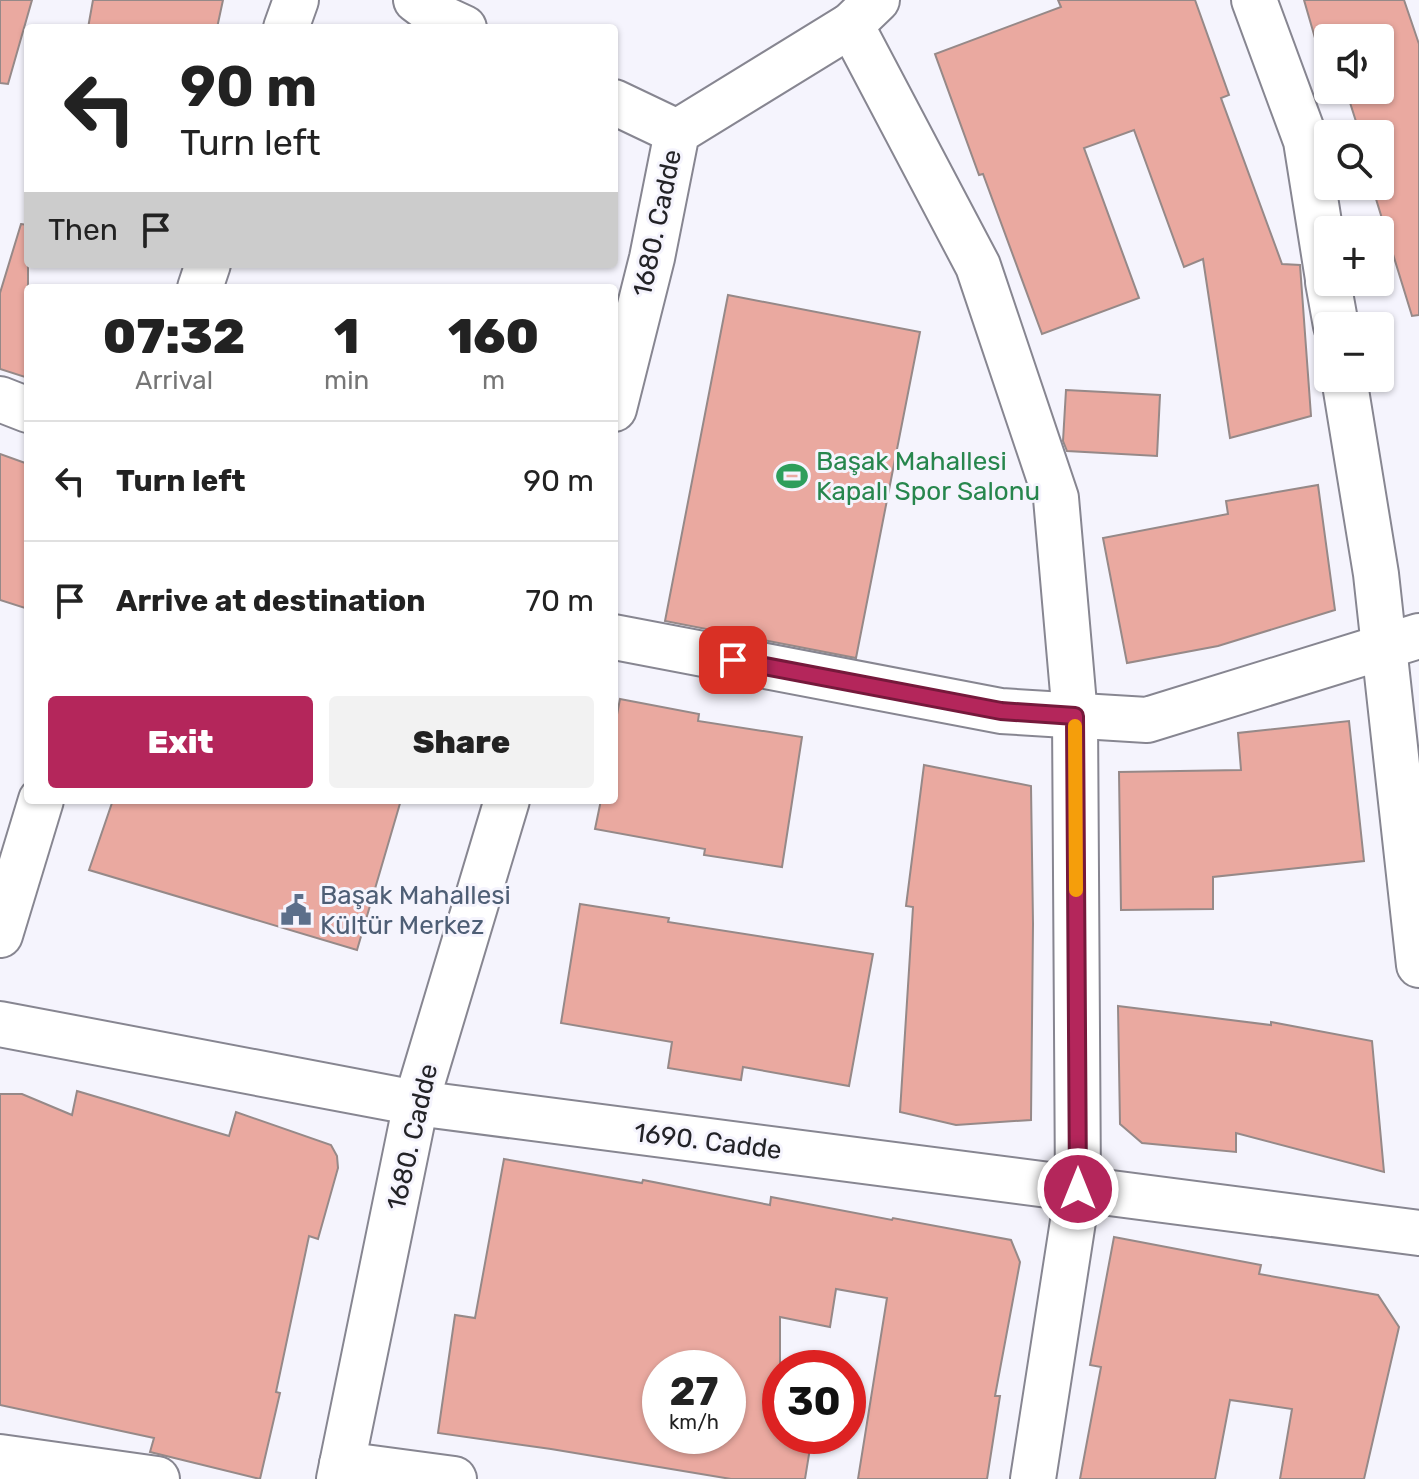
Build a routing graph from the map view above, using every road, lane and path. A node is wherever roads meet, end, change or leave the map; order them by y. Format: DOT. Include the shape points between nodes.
graph roads {
  1 [pos="296,0"];
  2 [pos="416,0"];
  3 [pos="1254,0"];
  4 [pos="864,12"];
  5 [pos="287,24"];
  6 [pos="455,24"];
  7 [pos="618,104"];
  8 [pos="677,132"];
  9 [pos="1318,216"];
  10 [pos="1346,392"];
  11 [pos="618,393"];
  12 [pos="0,399"];
  13 [pos="24,408"];
  14 [pos="618,638"];
  15 [pos="1402,642"];
  16 [pos="1075,716"];
  17 [pos="40,804"];
  18 [pos="506,804"];
  19 [pos="0,935"];
  20 [pos="1419,965"];
  21 [pos="0,1024"];
  22 [pos="416,1103"];
  23 [pos="1078,1189"];
  24 [pos="1419,1233"];
  25 [pos="0,1457"];
  26 [pos="341,1472"];
  27 [pos="157,1479"];
  28 [pos="454,1479"];
  29 [pos="1033,1479"];
  1 -- 5 [label="street"];
  2 -- 6 [label="street"];
  3 -- 9 [label="street" via="1306,141"];
  4 -- 8 [label="street, 1680. Cadde"];
  4 -- 16 [label="street" via="978,266 1056,498"];
  7 -- 8 [label="street"];
  8 -- 11 [label="street, 1680. Cadde"];
  10 -- 15 [label="street" via="1376,574"];
  12 -- 13 [label="street"];
  14 -- 16 [label="street" via="1001,711"];
  15 -- 16 [label="street" via="1147,720"];
  15 -- 20 [label="street"];
  16 -- 23 [label="street"];
  17 -- 19 [label="street"];
  18 -- 22 [label="street, 1680. Cadde"];
  21 -- 22 [label="street, 1690. Cadde"];
  22 -- 23 [label="street, 1690. Cadde"];
  22 -- 26 [label="street, 1680. Cadde"];
  23 -- 24 [label="street, 1690. Cadde"];
  23 -- 29 [label="street"];
  25 -- 27 [label="street"];
  26 -- 28 [label="street"];
}
